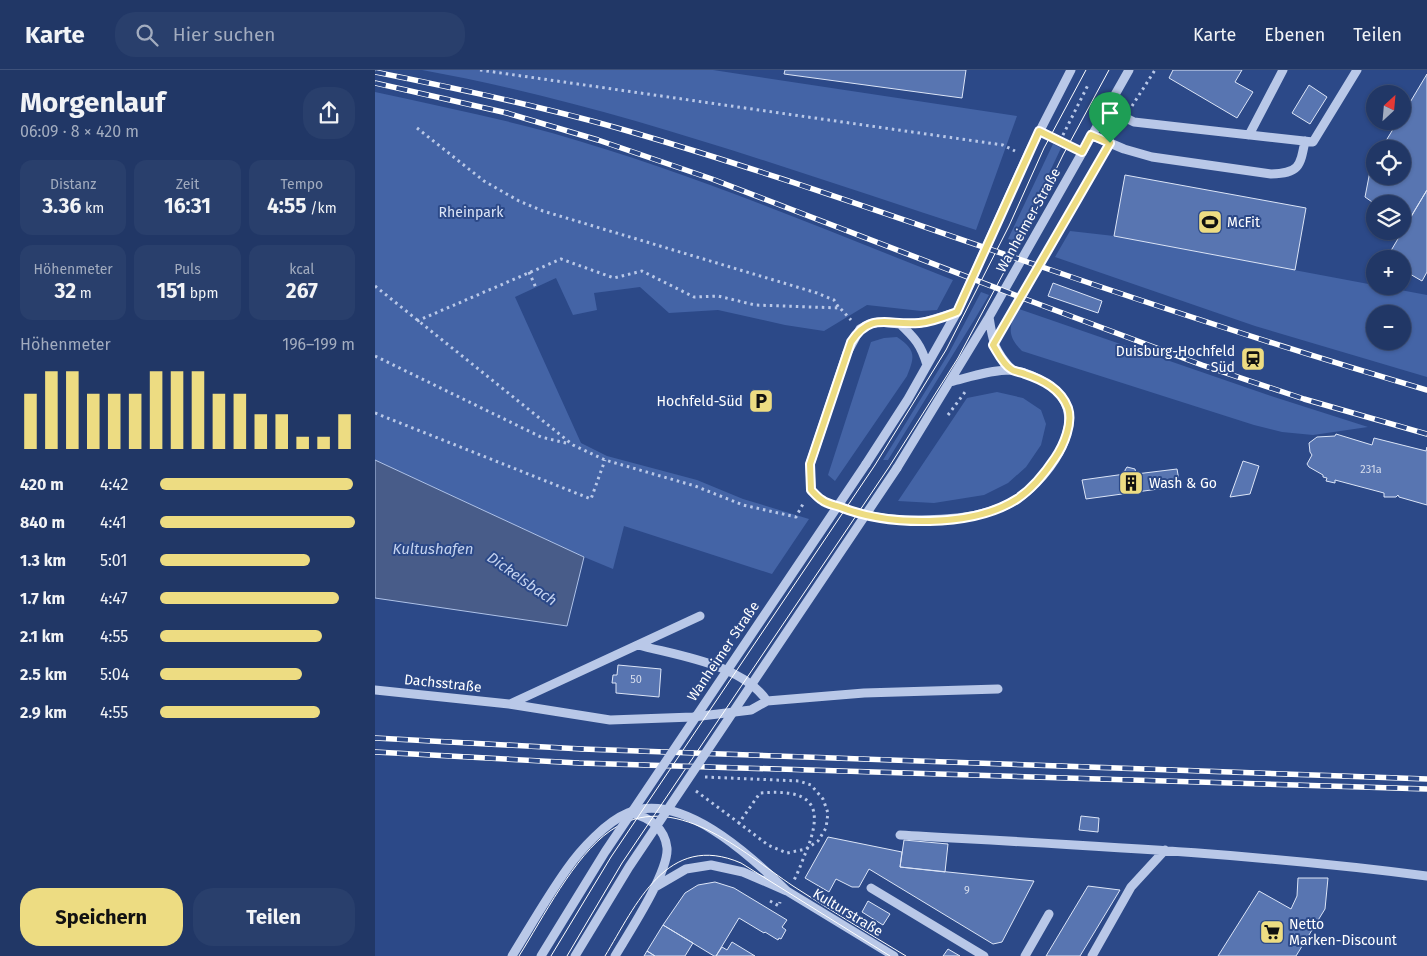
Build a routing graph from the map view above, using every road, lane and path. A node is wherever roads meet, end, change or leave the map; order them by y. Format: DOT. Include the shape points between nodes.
graph roads {
  1 [pos="480,70"];
  2 [pos="1071,70"];
  3 [pos="1129,70"];
  4 [pos="1155,70"];
  5 [pos="1283,70"];
  6 [pos="1357,70"];
  7 [pos="1089,83"];
  8 [pos="1106,108"];
  9 [pos="1125,118"];
  10 [pos="417,128"];
  11 [pos="1039,131"];
  12 [pos="1091,135"];
  13 [pos="1249,135"];
  14 [pos="1059,141"];
  15 [pos="1305,141"];
  16 [pos="1110,143"];
  17 [pos="1015,151"];
  18 [pos="1082,152"];
  19 [pos="529,272"];
  20 [pos="1029,282"];
  21 [pos="1036,284"];
  22 [pos="375,286"];
  23 [pos="535,288"];
  24 [pos="840,308"];
  25 [pos="957,312"];
  26 [pos="989,317"];
  27 [pos="417,321"];
  28 [pos="900,324"];
  29 [pos="860,330"];
  30 [pos="993,345"];
  31 [pos="375,356"];
  32 [pos="927,365"];
  33 [pos="1011,370"];
  34 [pos="976,375"];
  35 [pos="950,382"];
  36 [pos="375,414"];
  37 [pos="943,422"];
  38 [pos="573,445"];
  39 [pos="605,460"];
  40 [pos="811,490"];
  41 [pos="700,616"];
  42 [pos="638,644"];
  43 [pos="998,689"];
  44 [pos="375,690"];
  45 [pos="767,701"];
  46 [pos="509,704"];
  47 [pos="705,777"];
  48 [pos="696,791"];
  49 [pos="628,813"];
  50 [pos="739,823"];
  51 [pos="900,835"];
  52 [pos="1165,850"];
  53 [pos="1427,876"];
  54 [pos="655,887"];
  55 [pos="871,888"];
  56 [pos="787,891"];
  57 [pos="770,901"];
  58 [pos="1049,914"];
  59 [pos="513,956"];
  60 [pos="541,956"];
  61 [pos="575,956"];
  62 [pos="615,956"];
  63 [pos="894,956"];
  64 [pos="984,956"];
  65 [pos="1025,956"];
  66 [pos="1092,956"];
  1 -- 17 [label="path" via="1003,145"];
  2 -- 11 [label="street, Wanheimer Straße"];
  3 -- 8 [label="street, Wanheimer Straße"];
  4 -- 9 [label="path"];
  5 -- 13 [label="street"];
  6 -- 15 [label="street" via="1313,142"];
  7 -- 14 [label="path"];
  8 -- 9 [label="street"];
  8 -- 12 [label="street, Wanheimer Straße"];
  9 -- 13 [label="street" via="1134,122"];
  10 -- 24 [label="path" via="484,181 519,201 552,214 823,295 834,300"];
  11 -- 14 [label="path"];
  11 -- 25 [label="street, Wanheimer Straße"];
  12 -- 16 [label="street"];
  12 -- 18 [label="street, Wanheimer Straße"];
  13 -- 15 [label="street"];
  14 -- 18 [label="path"];
  15 -- 16 [label="street" via="1297,168 1288,174 1152,157"];
  16 -- 20 [label="path"];
  18 -- 26 [label="street, Wanheimer Straße"];
  19 -- 23 [label="path"];
  19 -- 24 [label="path" via="561,259 614,278 642,271 694,297 718,296 755,305"];
  19 -- 27 [label="path"];
  20 -- 21 [label="path"];
  20 -- 30 [label="path"];
  22 -- 27 [label="path"];
  24 -- 29 [label="path"];
  25 -- 28 [label="street" via="921,323"];
  25 -- 32 [label="street, Wanheimer Straße"];
  26 -- 30 [label="street"];
  26 -- 35 [label="street, Wanheimer Straße"];
  27 -- 38 [label="path"];
  28 -- 29 [label="street" via="879,322"];
  28 -- 32 [label="street" via="917,340"];
  29 -- 40 [label="street" via="847,353 810,464"];
  30 -- 33 [label="street"];
  31 -- 38 [label="path" via="541,437"];
  32 -- 60 [label="street, Wanheimer Straße, bridge" via="866,464 605,852"];
  33 -- 34 [label="street"];
  33 -- 40 [label="street" via="1056,389 1068,408 1070,418 1061,450 1047,471 1017,499 996,509 945,520 889,520 853,513 823,501"];
  34 -- 35 [label="street"];
  34 -- 37 [label="path"];
  35 -- 61 [label="street, Wanheimer Straße, bridge" via="897,468 629,867"];
  36 -- 39 [label="path" via="591,499"];
  38 -- 39 [label="path"];
  39 -- 40 [label="path" via="695,486 743,505 796,518"];
  41 -- 42 [label="street"];
  42 -- 45 [label="street" via="715,665 748,682"];
  42 -- 46 [label="street"];
  43 -- 45 [label="street, Dachsstraße" via="864,693"];
  44 -- 46 [label="street, Dachsstraße"];
  45 -- 46 [label="street, Dachsstraße" via="751,710 693,717 610,720"];
  47 -- 50 [label="path, bridge" via="799,780 811,785 823,799 828,813 818,841 806,849 787,853 768,845"];
  48 -- 50 [label="path"];
  49 -- 54 [label="street" via="653,822 665,838 667,855"];
  49 -- 56 [label="street" via="658,808 693,818 749,855"];
  49 -- 59 [label="street" via="591,840 567,868"];
  50 -- 56 [label="path" via="761,792 799,794 812,804 816,817 813,835"];
  51 -- 52 [label="street"];
  52 -- 53 [label="street"];
  52 -- 66 [label="street" via="1131,887"];
  54 -- 56 [label="street" via="686,869 711,865 743,872"];
  54 -- 62 [label="street"];
  55 -- 64 [label="street"];
  56 -- 57 [label="path" via="779,906"];
  56 -- 63 [label="street, Kulturstraße"];
  58 -- 65 [label="street"];
}
